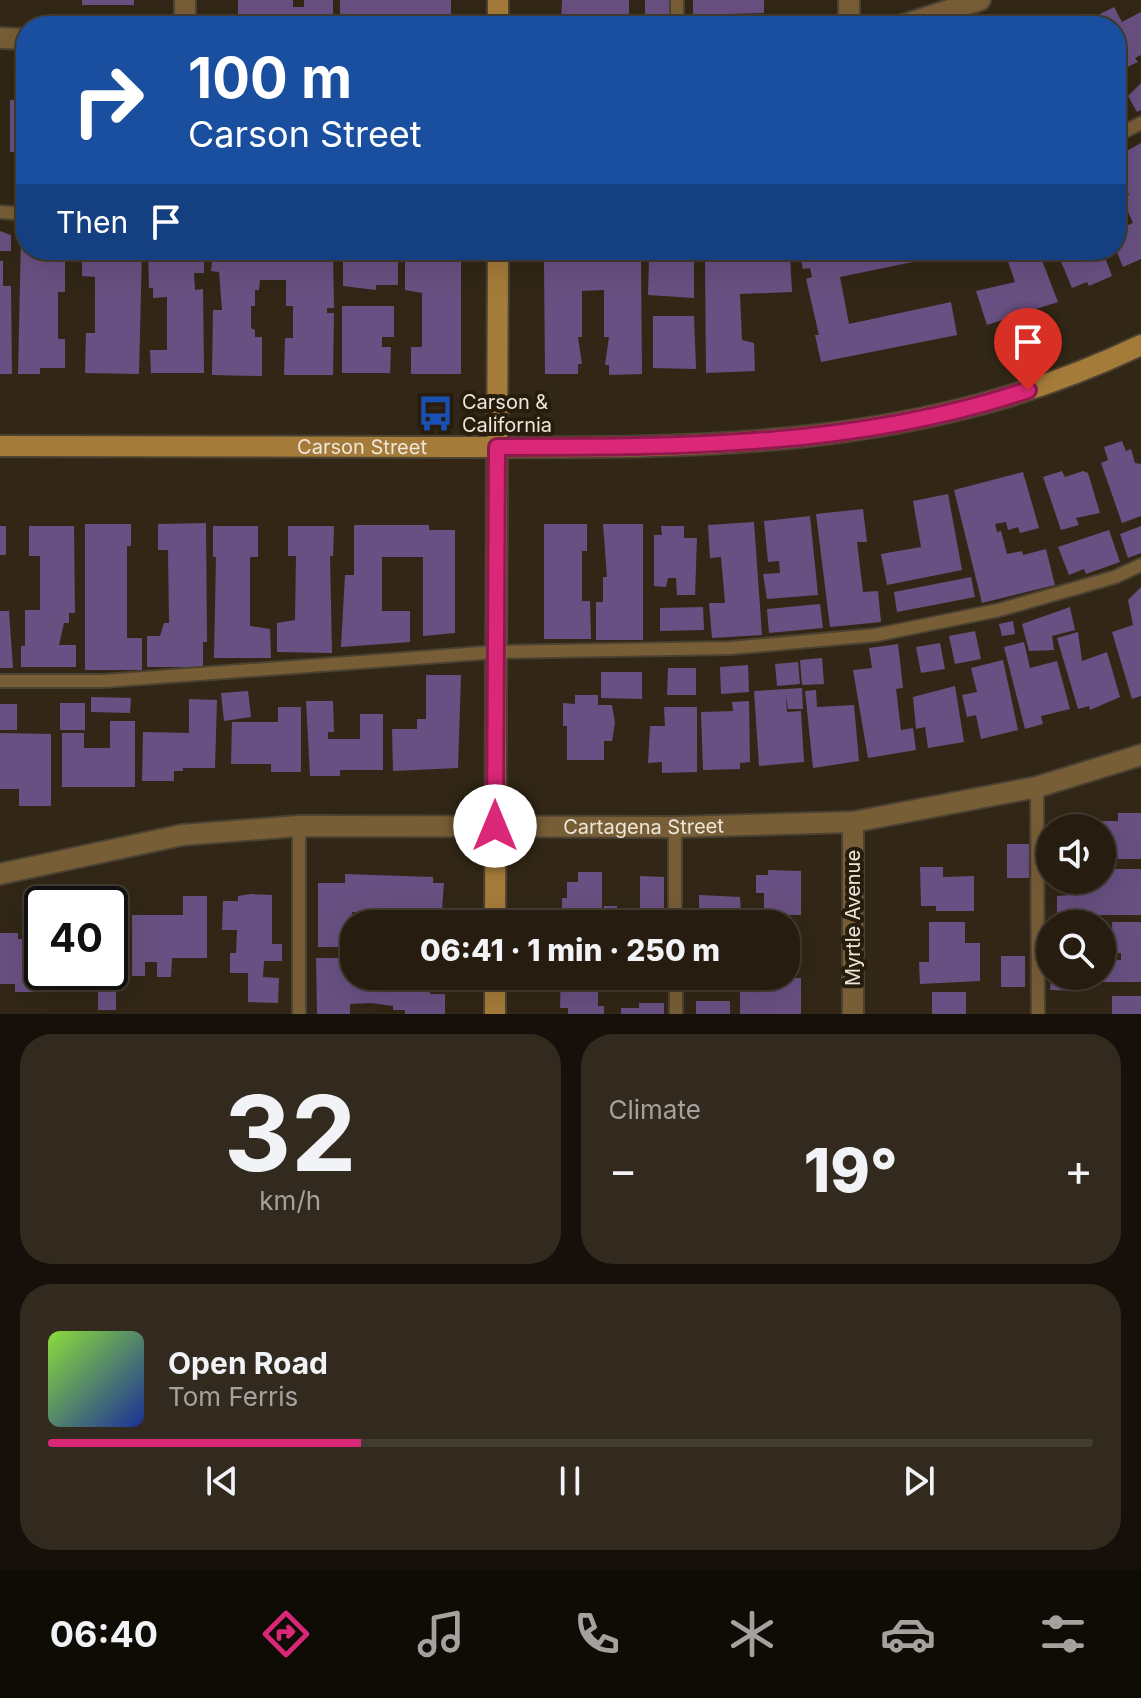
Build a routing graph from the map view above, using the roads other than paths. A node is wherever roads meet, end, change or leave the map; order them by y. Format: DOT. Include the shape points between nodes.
graph roads {
  1 [pos="980,0"];
  2 [pos="931,16"];
  3 [pos="498,260"];
  4 [pos="1141,345"];
  5 [pos="0,446"];
  6 [pos="497,447"];
  7 [pos="1141,565"];
  8 [pos="496,652"];
  9 [pos="0,681"];
  10 [pos="1141,755"];
  11 [pos="1037,787"];
  12 [pos="853,822"];
  13 [pos="299,826"];
  14 [pos="495,826"];
  15 [pos="675,827"];
  16 [pos="0,874"];
  17 [pos="495,910"];
  18 [pos="675,910"];
  19 [pos="495,990"];
  20 [pos="676,990"];
  21 [pos="299,1014"];
  22 [pos="495,1014"];
  23 [pos="676,1014"];
  24 [pos="853,1014"];
  25 [pos="1038,1014"];
  1 -- 2 [label="street"];
  3 -- 6 [label="main road"];
  4 -- 6 [label="main road, Carson Street" via="1006,397 864,430 701,447"];
  5 -- 6 [label="main road, Carson Street"];
  6 -- 8 [label="main road"];
  7 -- 8 [label="lane" via="999,610 876,635 730,648"];
  8 -- 9 [label="lane" via="104,681"];
  8 -- 14 [label="main road"];
  10 -- 11 [label="street, Cartagena Street"];
  11 -- 12 [label="street, Cartagena Street"];
  11 -- 25 [label="lane"];
  12 -- 15 [label="street, Cartagena Street"];
  12 -- 24 [label="street, Myrtle Avenue"];
  13 -- 14 [label="street, Cartagena Street"];
  13 -- 16 [label="street, Cartagena Street" via="182,835"];
  13 -- 21 [label="lane"];
  14 -- 15 [label="street, Cartagena Street"];
  14 -- 17 [label="main road"];
  15 -- 18 [label="lane"];
  19 -- 22 [label="main road"];
  20 -- 23 [label="lane"];
}
